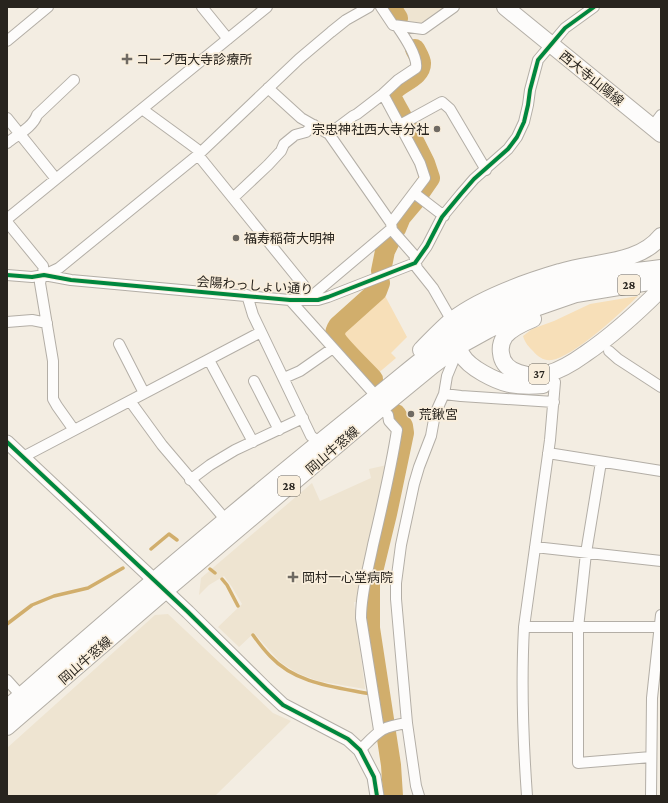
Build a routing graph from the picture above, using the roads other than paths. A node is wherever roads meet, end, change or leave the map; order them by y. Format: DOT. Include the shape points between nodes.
graph roads {
  1 [pos="48,7"];
  2 [pos="202,7"];
  3 [pos="267,7"];
  4 [pos="369,7"];
  5 [pos="381,7"];
  6 [pos="454,7"];
  7 [pos="505,7"];
  8 [pos="594,7"];
  9 [pos="397,26"];
  10 [pos="228,39"];
  11 [pos="7,41"];
  12 [pos="551,44"];
  13 [pos="74,80"];
  14 [pos="268,88"];
  15 [pos="384,94"];
  16 [pos="142,109"];
  17 [pos="7,118"];
  18 [pos="314,125"];
  19 [pos="400,125"];
  20 [pos="658,125"];
  21 [pos="19,133"];
  22 [pos="329,134"];
  23 [pos="7,143"];
  24 [pos="198,155"];
  25 [pos="486,170"];
  26 [pos="56,179"];
  27 [pos="414,193"];
  28 [pos="233,198"];
  29 [pos="444,216"];
  30 [pos="7,220"];
  31 [pos="391,226"];
  32 [pos="661,236"];
  33 [pos="415,263"];
  34 [pos="661,268"];
  35 [pos="7,275"];
  36 [pos="44,276"];
  37 [pos="661,280"];
  38 [pos="598,284"];
  39 [pos="661,289"];
  40 [pos="576,294"];
  41 [pos="247,295"];
  42 [pos="290,300"];
  43 [pos="308,300"];
  44 [pos="661,302"];
  45 [pos="7,322"];
  46 [pos="47,323"];
  47 [pos="261,332"];
  48 [pos="456,334"];
  49 [pos="119,344"];
  50 [pos="333,348"];
  51 [pos="609,351"];
  52 [pos="209,360"];
  53 [pos="284,378"];
  54 [pos="254,381"];
  55 [pos="555,382"];
  56 [pos="661,387"];
  57 [pos="144,393"];
  58 [pos="444,394"];
  59 [pos="377,399"];
  60 [pos="130,401"];
  61 [pos="554,402"];
  62 [pos="303,418"];
  63 [pos="74,430"];
  64 [pos="279,430"];
  65 [pos="7,442"];
  66 [pos="253,442"];
  67 [pos="319,442"];
  68 [pos="548,453"];
  69 [pos="24,457"];
  70 [pos="601,462"];
  71 [pos="296,471"];
  72 [pos="661,471"];
  73 [pos="190,480"];
  74 [pos="225,519"];
  75 [pos="535,547"];
  76 [pos="586,553"];
  77 [pos="661,561"];
  78 [pos="154,579"];
  79 [pos="166,590"];
  80 [pos="661,615"];
  81 [pos="524,627"];
  82 [pos="659,627"];
  83 [pos="578,628"];
  84 [pos="7,680"];
  85 [pos="26,701"];
  86 [pos="7,708"];
  87 [pos="407,723"];
  88 [pos="7,727"];
  89 [pos="383,728"];
  90 [pos="360,750"];
  91 [pos="651,757"];
  92 [pos="377,796"];
  93 [pos="419,796"];
  94 [pos="527,796"];
  95 [pos="651,796"];
  1 -- 11 [label="street"];
  2 -- 10 [label="street"];
  3 -- 10 [label="street"];
  4 -- 14 [label="street" via="331,32"];
  5 -- 9 [label="street" via="392,25"];
  6 -- 9 [label="street" via="423,29"];
  7 -- 12 [label="main road, 西大寺山陽線"];
  8 -- 12 [label="street" via="566,28"];
  9 -- 15 [label="street" via="410,47 416,68 398,80"];
  10 -- 16 [label="street"];
  12 -- 20 [label="main road, 西大寺山陽線"];
  12 -- 25 [label="street" via="538,60 524,122 517,137"];
  13 -- 21 [label="street"];
  14 -- 18 [label="street" via="302,118"];
  14 -- 24 [label="street"];
  15 -- 19 [label="street"];
  15 -- 22 [label="street"];
  16 -- 24 [label="street" via="198,150"];
  16 -- 26 [label="street"];
  17 -- 21 [label="street"];
  18 -- 22 [label="street"];
  18 -- 28 [label="street" via="284,144 268,165"];
  19 -- 25 [label="street" via="442,102 450,109"];
  19 -- 27 [label="street" via="425,178"];
  21 -- 23 [label="street"];
  21 -- 26 [label="street"];
  22 -- 31 [label="street"];
  24 -- 28 [label="street"];
  24 -- 36 [label="street" via="59,268"];
  25 -- 29 [label="street" via="474,179"];
  26 -- 30 [label="street"];
  27 -- 29 [label="street"];
  27 -- 31 [label="street" via="400,209"];
  28 -- 43 [label="street" via="305,288"];
  29 -- 33 [label="street"];
  30 -- 36 [label="street" via="43,266"];
  31 -- 33 [label="street" via="414,255"];
  31 -- 43 [label="street"];
  32 -- 48 [label="main road" via="644,252 630,257 561,271 498,294 468,310"];
  33 -- 43 [label="street, 会陽わっしょい通り" via="328,297"];
  33 -- 48 [label="street" via="433,288"];
  34 -- 38 [label="main road, 岡山牛窓線 / 28"];
  35 -- 36 [label="street, 会陽わっしょい通り"];
  36 -- 41 [label="street, 会陽わっしょい通り"];
  36 -- 46 [label="street" via="40,283"];
  37 -- 38 [label="main road, 岡山牛窓線 / 28"];
  38 -- 40 [label="main road, 岡山牛窓線 / 28"];
  38 -- 48 [label="main road, 岡山牛窓線 / 28" via="572,282 537,293"];
  39 -- 40 [label="main road, 37" via="630,320 571,364 547,374 527,375 511,370 502,360 500,346 505,336 519,325 553,311"];
  40 -- 48 [label="main road, 岡山牛窓線 / 28" via="524,312 488,330"];
  41 -- 42 [label="street, 会陽わっしょい通り"];
  41 -- 47 [label="street"];
  42 -- 43 [label="street, 会陽わっしょい通り"];
  42 -- 50 [label="street"];
  44 -- 51 [label="main road, 37"];
  45 -- 46 [label="street" via="32,320"];
  46 -- 63 [label="street" via="53,361 53,399"];
  47 -- 52 [label="street"];
  47 -- 53 [label="street"];
  48 -- 55 [label="main road, 37" via="462,356 471,365 499,380 526,386"];
  48 -- 58 [label="street"];
  48 -- 59 [label="main road, 岡山牛窓線 / 28" via="432,366"];
  48 -- 59 [label="main road" via="420,351"];
  49 -- 57 [label="street"];
  50 -- 53 [label="street" via="300,371"];
  50 -- 59 [label="street"];
  51 -- 55 [label="main road, 37" via="575,373"];
  51 -- 56 [label="street" via="618,360"];
  52 -- 57 [label="street"];
  52 -- 66 [label="street"];
  53 -- 62 [label="street"];
  54 -- 64 [label="street"];
  55 -- 61 [label="street"];
  57 -- 60 [label="street"];
  58 -- 61 [label="street"];
  58 -- 87 [label="street" via="435,414 431,436 416,478 398,569 396,599"];
  59 -- 67 [label="main road, 岡山牛窓線 / 28"];
  59 -- 71 [label="main road, 岡山牛窓線 / 28"];
  59 -- 89 [label="street" via="389,421 398,430 364,583 361,610 371,675"];
  60 -- 63 [label="street"];
  60 -- 73 [label="street"];
  61 -- 68 [label="street"];
  62 -- 64 [label="street"];
  62 -- 67 [label="street" via="311,436"];
  63 -- 69 [label="street"];
  64 -- 66 [label="street"];
  65 -- 69 [label="street"];
  66 -- 73 [label="street" via="210,465"];
  67 -- 71 [label="main road, 岡山牛窓線 / 28"];
  68 -- 70 [label="street"];
  68 -- 75 [label="street"];
  69 -- 78 [label="street"];
  70 -- 72 [label="street"];
  70 -- 76 [label="street"];
  71 -- 74 [label="main road, 岡山牛窓線 / 28"];
  71 -- 79 [label="main road, 岡山牛窓線 / 28"];
  73 -- 74 [label="street"];
  74 -- 78 [label="main road, 岡山牛窓線 / 28"];
  75 -- 76 [label="street"];
  75 -- 81 [label="street"];
  76 -- 77 [label="street"];
  76 -- 83 [label="street"];
  78 -- 79 [label="street"];
  78 -- 85 [label="main road, 岡山牛窓線 / 28"];
  79 -- 85 [label="main road, 岡山牛窓線 / 28"];
  79 -- 90 [label="street" via="283,705 348,739"];
  80 -- 82 [label="street"];
  81 -- 83 [label="street"];
  81 -- 94 [label="street" via="523,716"];
  82 -- 83 [label="street"];
  82 -- 91 [label="street" via="652,698"];
  83 -- 91 [label="street" via="578,763"];
  84 -- 85 [label="street"];
  85 -- 86 [label="main road, 岡山牛窓線 / 28"];
  85 -- 88 [label="main road, 岡山牛窓線 / 28"];
  87 -- 89 [label="street"];
  87 -- 93 [label="street"];
  89 -- 90 [label="street"];
  90 -- 92 [label="street" via="374,777"];
  91 -- 95 [label="street"];
}
